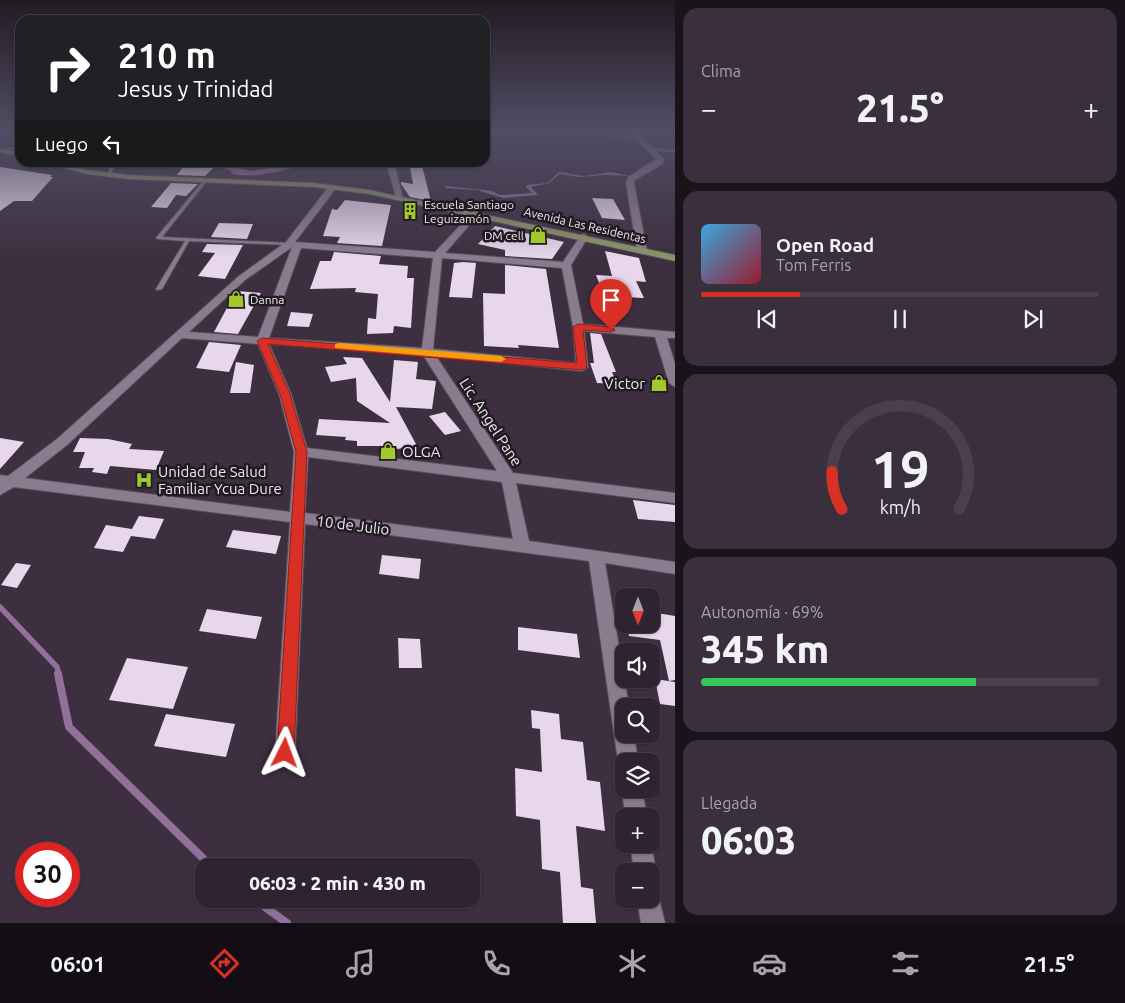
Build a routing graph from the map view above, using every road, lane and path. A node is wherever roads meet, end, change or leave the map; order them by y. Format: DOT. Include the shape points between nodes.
graph roads {
  1 [pos="103,171"];
  2 [pos="393,171"];
  3 [pos="645,171"];
  4 [pos="109,172"];
  5 [pos="206,181"];
  6 [pos="333,187"];
  7 [pos="400,197"];
  8 [pos="475,213"];
  9 [pos="584,237"];
  10 [pos="188,239"];
  11 [pos="293,245"];
  12 [pos="642,251"];
  13 [pos="438,255"];
  14 [pos="675,258"];
  15 [pos="566,265"];
  16 [pos="158,289"];
  17 [pos="578,327"];
  18 [pos="660,334"];
  19 [pos="180,335"];
  20 [pos="675,335"];
  21 [pos="262,341"];
  22 [pos="427,352"];
  23 [pos="675,383"];
  24 [pos="302,452"];
  25 [pos="508,477"];
  26 [pos="4,484"];
  27 [pos="675,498"];
  28 [pos="298,518"];
  29 [pos="522,547"];
  30 [pos="596,556"];
  31 [pos="675,568"];
  32 [pos="285,753"];
  33 [pos="627,753"];
  34 [pos="650,908"];
  35 [pos="653,923"];
  1 -- 4 [label="main road, Avenida Las Residentas"];
  2 -- 7 [label="street"];
  3 -- 12 [label="street" via="630,183"];
  4 -- 5 [label="main road, Avenida Las Residentas"];
  5 -- 6 [label="main road, Avenida Las Residentas"];
  5 -- 10 [label="lane" via="158,238"];
  6 -- 7 [label="main road, Avenida Las Residentas"];
  6 -- 11 [label="street"];
  7 -- 8 [label="main road, Avenida Las Residentas"];
  8 -- 9 [label="main road, Avenida Las Residentas"];
  8 -- 13 [label="street"];
  9 -- 12 [label="main road, Avenida Las Residentas"];
  9 -- 15 [label="street"];
  10 -- 11 [label="lane"];
  10 -- 16 [label="lane"];
  11 -- 13 [label="street"];
  11 -- 19 [label="street" via="242,278"];
  11 -- 21 [label="street"];
  12 -- 14 [label="main road, Avenida Las Residentas"];
  13 -- 15 [label="street"];
  13 -- 22 [label="street"];
  15 -- 17 [label="street"];
  17 -- 18 [label="street"];
  17 -- 22 [label="street" via="582,367"];
  18 -- 20 [label="street"];
  18 -- 23 [label="street"];
  19 -- 21 [label="street"];
  19 -- 26 [label="street" via="62,442"];
  21 -- 22 [label="street"];
  21 -- 24 [label="street" via="285,394"];
  22 -- 25 [label="street, Lic. Angel Pane"];
  24 -- 25 [label="street"];
  24 -- 28 [label="street"];
  25 -- 27 [label="street"];
  25 -- 29 [label="street, Lic. Angel Pane"];
  26 -- 28 [label="street, 10 de Julio"];
  28 -- 29 [label="street, 10 de Julio"];
  28 -- 32 [label="street"];
  29 -- 30 [label="street, 10 de Julio"];
  30 -- 31 [label="street, 10 de Julio"];
  30 -- 33 [label="street"];
  34 -- 35 [label="street"];
}
